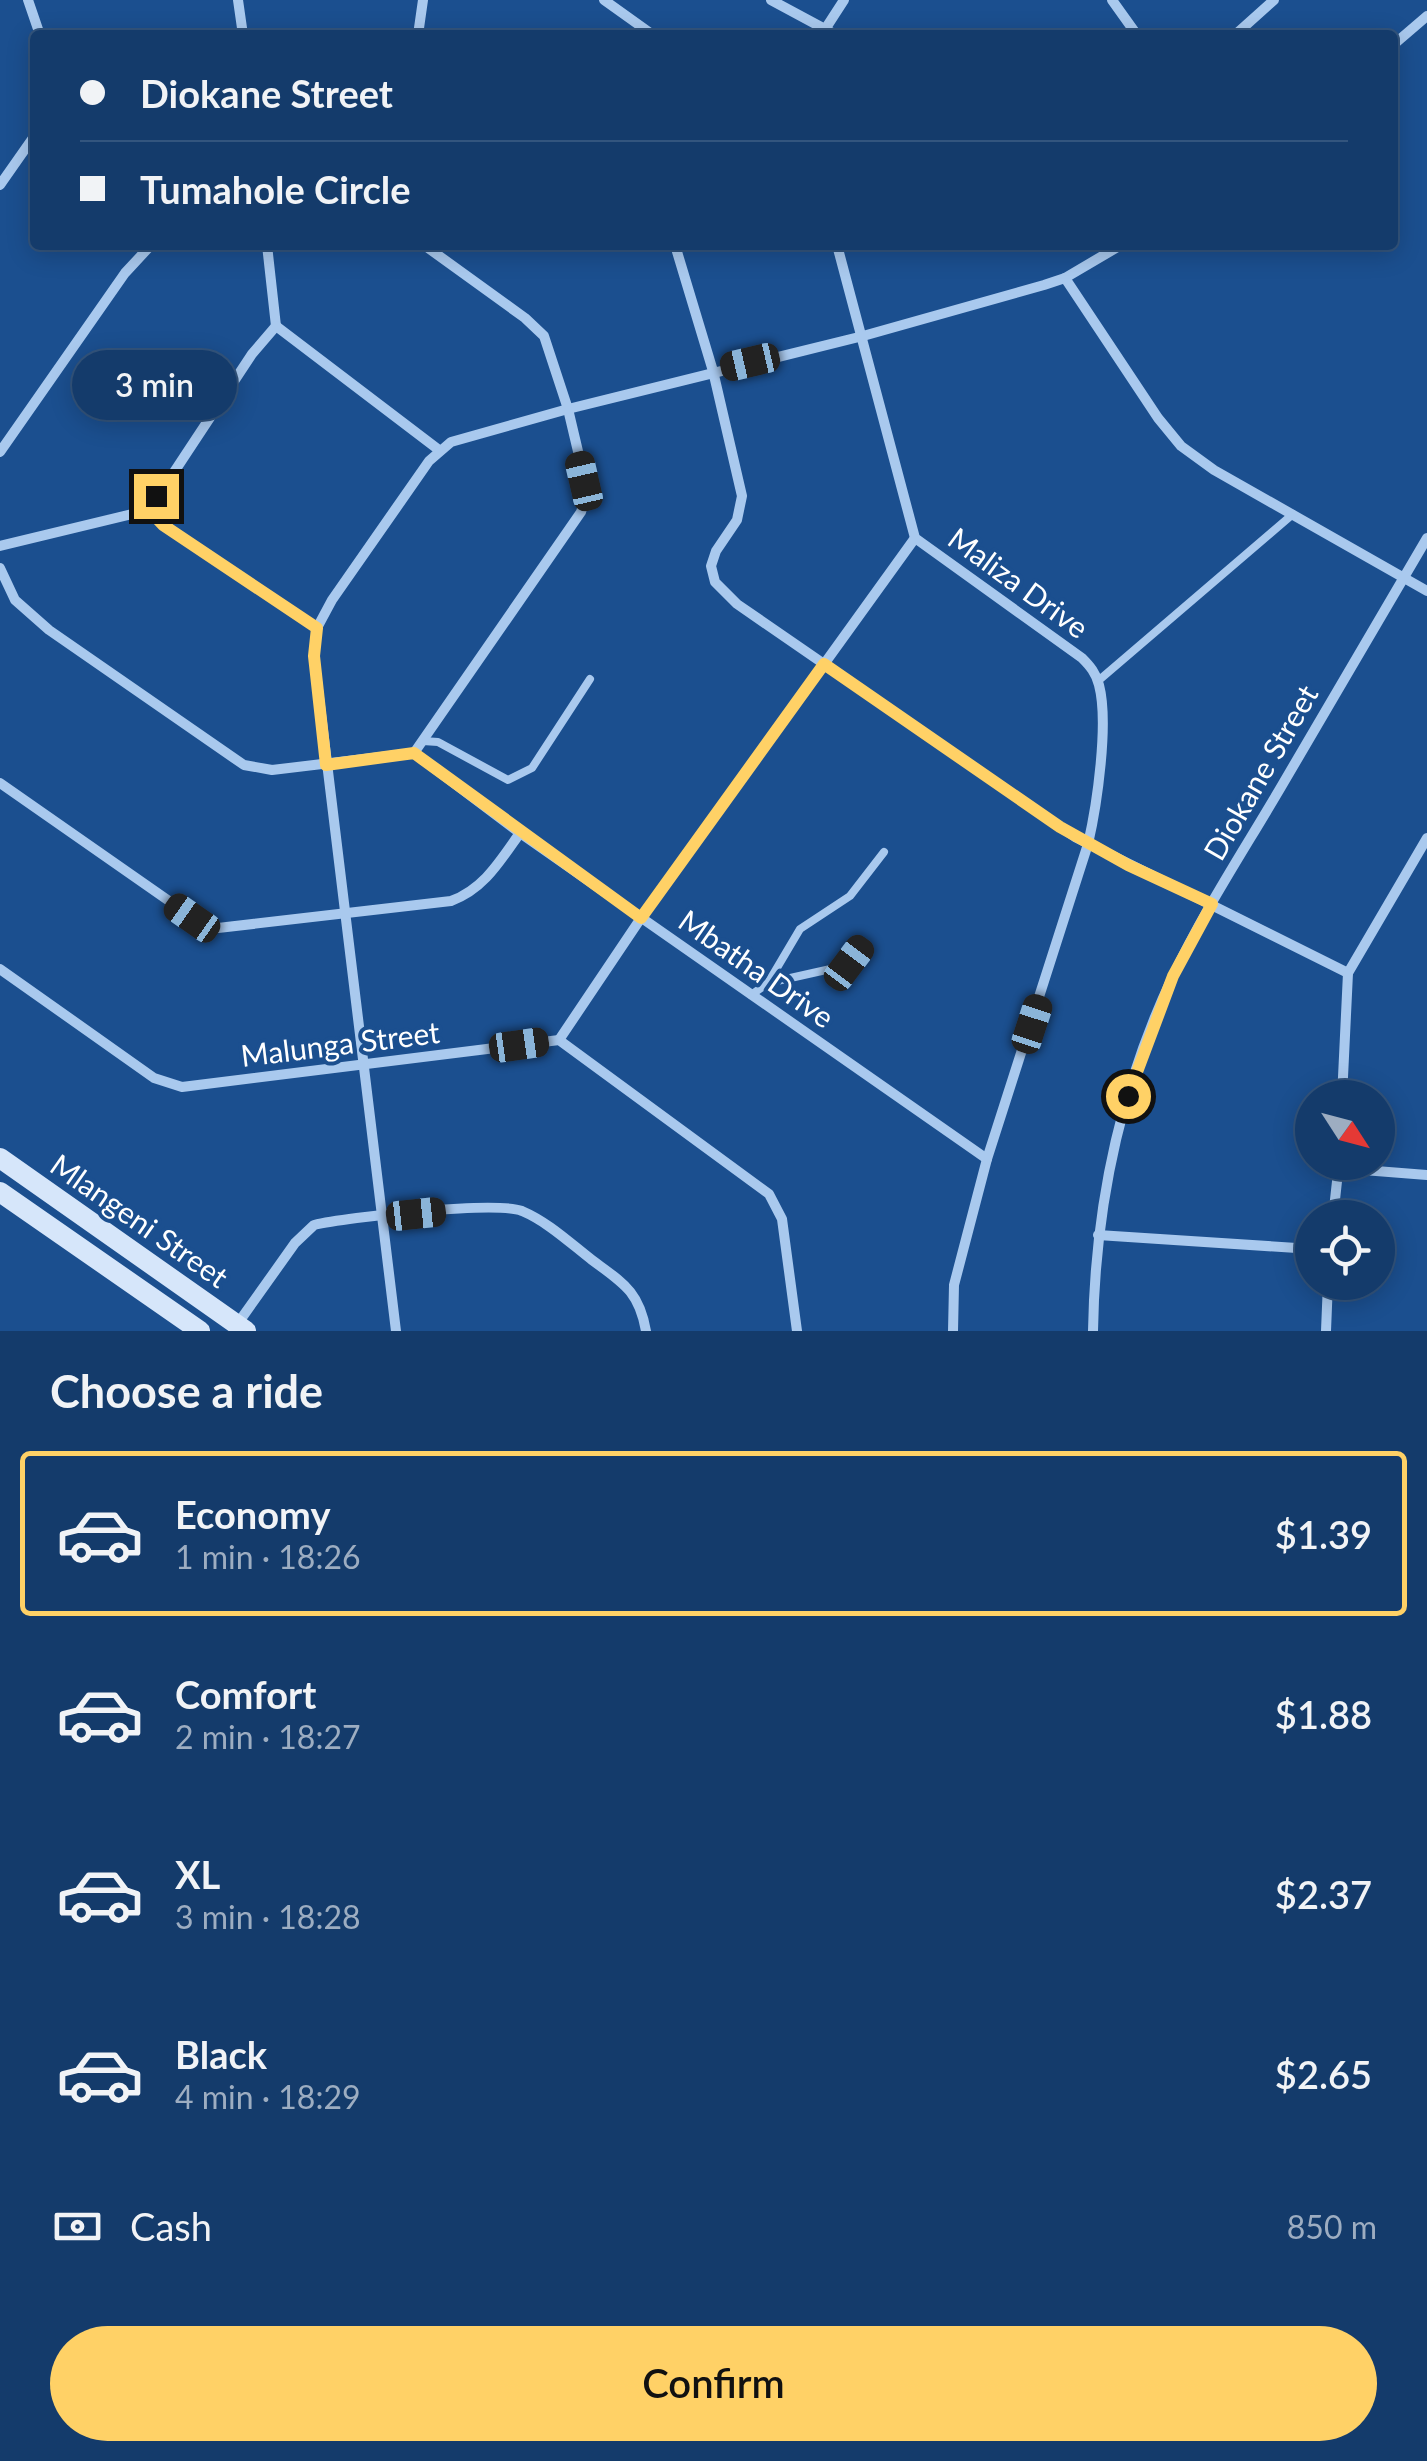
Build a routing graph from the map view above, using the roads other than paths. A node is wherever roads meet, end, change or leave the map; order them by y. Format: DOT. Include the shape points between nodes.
graph roads {
  1 [pos="28,0"];
  2 [pos="238,0"];
  3 [pos="423,0"];
  4 [pos="604,0"];
  5 [pos="770,0"];
  6 [pos="844,0"];
  7 [pos="1112,0"];
  8 [pos="1274,0"];
  9 [pos="1427,16"];
  10 [pos="38,30"];
  11 [pos="241,30"];
  12 [pos="419,30"];
  13 [pos="646,30"];
  14 [pos="820,30"];
  15 [pos="824,30"];
  16 [pos="1133,30"];
  17 [pos="1240,30"];
  18 [pos="1398,41"];
  19 [pos="30,142"];
  20 [pos="0,185"];
  21 [pos="146,250"];
  22 [pos="268,250"];
  23 [pos="431,250"];
  24 [pos="676,250"];
  25 [pos="839,250"];
  26 [pos="1113,250"];
  27 [pos="1065,278"];
  28 [pos="276,326"];
  29 [pos="863,336"];
  30 [pos="713,371"];
  31 [pos="568,409"];
  32 [pos="439,450"];
  33 [pos="0,452"];
  34 [pos="149,510"];
  35 [pos="1293,514"];
  36 [pos="915,538"];
  37 [pos="1427,538"];
  38 [pos="0,546"];
  39 [pos="0,568"];
  40 [pos="1404,577"];
  41 [pos="1427,591"];
  42 [pos="317,628"];
  43 [pos="824,664"];
  44 [pos="590,679"];
  45 [pos="1098,681"];
  46 [pos="422,741"];
  47 [pos="414,753"];
  48 [pos="326,765"];
  49 [pos="0,783"];
  50 [pos="520,833"];
  51 [pos="1427,838"];
  52 [pos="1088,844"];
  53 [pos="884,852"];
  54 [pos="1212,904"];
  55 [pos="345,916"];
  56 [pos="641,918"];
  57 [pos="862,944"];
  58 [pos="0,970"];
  59 [pos="1348,973"];
  60 [pos="768,983"];
  61 [pos="751,994"];
  62 [pos="558,1040"];
  63 [pos="362,1066"];
  64 [pos="1343,1080"];
  65 [pos="0,1158"];
  66 [pos="987,1159"];
  67 [pos="1395,1171"];
  68 [pos="1427,1175"];
  69 [pos="0,1192"];
  70 [pos="381,1218"];
  71 [pos="1098,1235"];
  72 [pos="1295,1248"];
  73 [pos="1327,1300"];
  74 [pos="238,1329"];
  75 [pos="200,1331"];
  76 [pos="396,1331"];
  77 [pos="646,1331"];
  78 [pos="797,1331"];
  79 [pos="953,1331"];
  80 [pos="1093,1331"];
  81 [pos="1326,1331"];
  1 -- 10 [label="street"];
  2 -- 11 [label="street"];
  3 -- 12 [label="street"];
  4 -- 13 [label="street"];
  5 -- 14 [label="street"];
  6 -- 15 [label="street"];
  7 -- 16 [label="street"];
  8 -- 17 [label="street"];
  9 -- 18 [label="street"];
  19 -- 20 [label="street"];
  21 -- 33 [label="street"];
  22 -- 28 [label="street"];
  23 -- 31 [label="street" via="544,336"];
  24 -- 30 [label="street"];
  25 -- 29 [label="street, Maliza Drive"];
  26 -- 27 [label="street"];
  27 -- 29 [label="street"];
  27 -- 35 [label="street" via="1181,446"];
  28 -- 32 [label="street"];
  28 -- 34 [label="street"];
  29 -- 30 [label="street"];
  29 -- 36 [label="street, Maliza Drive"];
  30 -- 31 [label="street"];
  30 -- 43 [label="street" via="742,496 712,559 712,573 729,598"];
  31 -- 32 [label="street"];
  31 -- 46 [label="street" via="586,496"];
  32 -- 42 [label="street"];
  34 -- 38 [label="street"];
  34 -- 42 [label="street"];
  35 -- 40 [label="street"];
  35 -- 45 [label="lane"];
  36 -- 43 [label="street"];
  36 -- 45 [label="street, Maliza Drive" via="1082,658"];
  37 -- 40 [label="street, Diokane Street"];
  39 -- 48 [label="street" via="31,616 244,765"];
  40 -- 41 [label="street"];
  40 -- 54 [label="street, Diokane Street"];
  42 -- 48 [label="street"];
  43 -- 52 [label="street"];
  43 -- 56 [label="street"];
  44 -- 46 [label="lane" via="532,768 508,780 438,742"];
  45 -- 52 [label="street, Maliza Drive" via="1103,714"];
  46 -- 47 [label="street"];
  47 -- 48 [label="street"];
  47 -- 50 [label="street, Mbatha Drive"];
  48 -- 55 [label="street"];
  49 -- 55 [label="street" via="205,924 231,928"];
  50 -- 55 [label="street" via="468,895"];
  50 -- 56 [label="street, Mbatha Drive"];
  51 -- 59 [label="street"];
  52 -- 54 [label="street"];
  52 -- 66 [label="street, Maliza Drive"];
  53 -- 60 [label="lane" via="850,896 800,929"];
  54 -- 59 [label="street"];
  54 -- 71 [label="street, Diokane Street" via="1173,976 1134,1076"];
  55 -- 63 [label="street"];
  56 -- 61 [label="street, Mbatha Drive"];
  56 -- 62 [label="street"];
  57 -- 60 [label="lane" via="844,966"];
  58 -- 63 [label="street, Malunga Street" via="168,1085"];
  59 -- 64 [label="street"];
  60 -- 61 [label="lane"];
  61 -- 66 [label="street, Mbatha Drive"];
  62 -- 63 [label="street, Malunga Street"];
  62 -- 78 [label="street" via="769,1194 782,1219"];
  63 -- 70 [label="street"];
  65 -- 74 [label="street, Mlangeni Street"];
  66 -- 79 [label="street" via="954,1285"];
  67 -- 68 [label="street"];
  69 -- 75 [label="street, Mlangeni Street"];
  70 -- 74 [label="street" via="314,1225"];
  70 -- 76 [label="street"];
  70 -- 77 [label="street" via="486,1206 520,1210 632,1291"];
  71 -- 72 [label="street"];
  71 -- 80 [label="street, Diokane Street"];
  73 -- 81 [label="street"];
}
